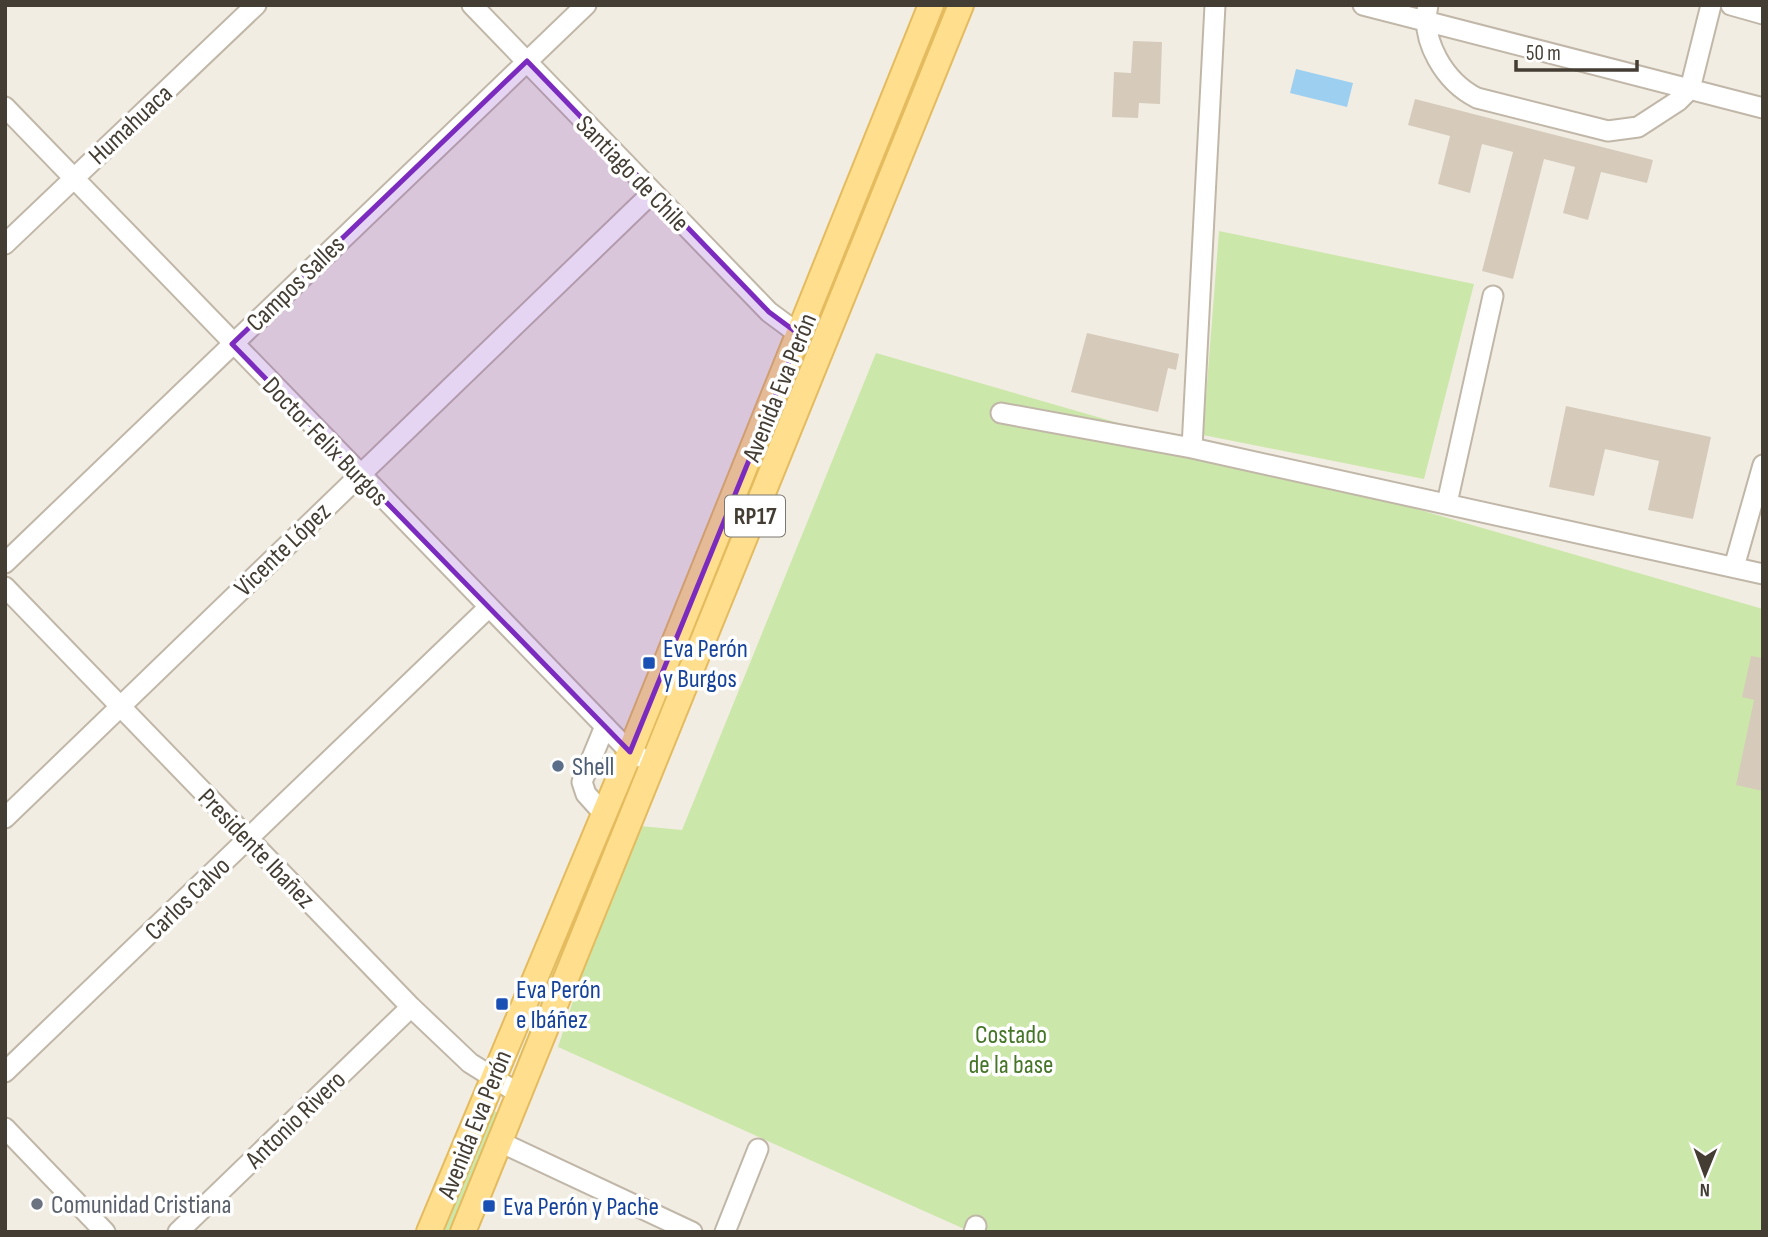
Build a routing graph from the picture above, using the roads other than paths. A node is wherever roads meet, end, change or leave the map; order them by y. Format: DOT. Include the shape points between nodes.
graph roads {
  1 [pos="256,5"];
  2 [pos="472,5"];
  3 [pos="586,5"];
  4 [pos="930,5"];
  5 [pos="961,5"];
  6 [pos="1215,5"];
  7 [pos="1363,5"];
  8 [pos="1711,5"];
  9 [pos="1731,5"];
  10 [pos="1426,13"];
  11 [pos="1763,14"];
  12 [pos="527,61"];
  13 [pos="1690,89"];
  14 [pos="5,107"];
  15 [pos="1763,108"];
  16 [pos="73,178"];
  17 [pos="651,194"];
  18 [pos="5,244"];
  19 [pos="1493,296"];
  20 [pos="800,335"];
  21 [pos="232,344"];
  22 [pos="1001,413"];
  23 [pos="1192,448"];
  24 [pos="1763,465"];
  25 [pos="358,474"];
  26 [pos="1447,503"];
  27 [pos="5,563"];
  28 [pos="1734,567"];
  29 [pos="1763,574"];
  30 [pos="5,587"];
  31 [pos="489,607"];
  32 [pos="122,706"];
  33 [pos="605,726"];
  34 [pos="630,752"];
  35 [pos="655,763"];
  36 [pos="604,814"];
  37 [pos="5,818"];
  38 [pos="249,839"];
  39 [pos="411,1007"];
  40 [pos="5,1072"];
  41 [pos="492,1077"];
  42 [pos="521,1095"];
  43 [pos="5,1128"];
  44 [pos="500,1142"];
  45 [pos="758,1149"];
  46 [pos="105,1232"];
  47 [pos="178,1232"];
  48 [pos="429,1232"];
  49 [pos="463,1232"];
  50 [pos="692,1232"];
  51 [pos="724,1232"];
  1 -- 16 [label="street, Humahuaca"];
  2 -- 12 [label="street, Santiago de Chile"];
  3 -- 12 [label="street, Campos Salles"];
  4 -- 20 [label="main road, Avenida Eva Perón / RP17"];
  5 -- 35 [label="main road, Avenida Eva Perón / RP17"];
  6 -- 23 [label="street"];
  7 -- 10 [label="street"];
  8 -- 13 [label="street"];
  9 -- 11 [label="street"];
  10 -- 13 [label="street"];
  10 -- 13 [label="street" via="1426,37 1461,90 1477,98 1608,131 1638,127"];
  12 -- 17 [label="street, Santiago de Chile"];
  12 -- 21 [label="street, Campos Salles"];
  13 -- 15 [label="street"];
  14 -- 16 [label="street, Doctor Felix Burgos"];
  16 -- 18 [label="street, Humahuaca"];
  16 -- 21 [label="street, Doctor Felix Burgos"];
  17 -- 20 [label="street, Santiago de Chile" via="769,313"];
  17 -- 25 [label="street, Vicente López"];
  19 -- 26 [label="street"];
  20 -- 34 [label="main road, Avenida Eva Perón / RP17"];
  21 -- 25 [label="street, Doctor Felix Burgos"];
  21 -- 27 [label="street, Campos Salles"];
  22 -- 23 [label="street"];
  23 -- 26 [label="street"];
  24 -- 28 [label="street"];
  25 -- 31 [label="street, Doctor Felix Burgos"];
  25 -- 32 [label="street, Vicente López"];
  26 -- 28 [label="street"];
  28 -- 29 [label="street"];
  30 -- 32 [label="street, Presidente Ibañez"];
  31 -- 33 [label="street, Doctor Felix Burgos"];
  31 -- 38 [label="street, Carlos Calvo"];
  32 -- 37 [label="street, Vicente López"];
  32 -- 38 [label="street, Presidente Ibañez"];
  33 -- 34 [label="street, Doctor Felix Burgos"];
  33 -- 36 [label="street" via="582,782 586,794"];
  34 -- 35 [label="street, Doctor Felix Burgos"];
  34 -- 36 [label="main road, Avenida Eva Perón / RP17"];
  35 -- 42 [label="main road, Avenida Eva Perón / RP17"];
  36 -- 41 [label="main road, Avenida Eva Perón / RP17"];
  38 -- 39 [label="street, Presidente Ibañez"];
  38 -- 40 [label="street, Carlos Calvo"];
  39 -- 41 [label="street, Presidente Ibañez"];
  39 -- 47 [label="street, Antonio Rivero"];
  41 -- 42 [label="street, Presidente Ibañez"];
  41 -- 48 [label="main road, Avenida Eva Perón / RP17"];
  42 -- 44 [label="main road, Avenida Eva Perón / RP17"];
  43 -- 46 [label="street"];
  44 -- 49 [label="main road, Avenida Eva Perón / RP17"];
  44 -- 50 [label="street"];
  45 -- 51 [label="street"];
}
